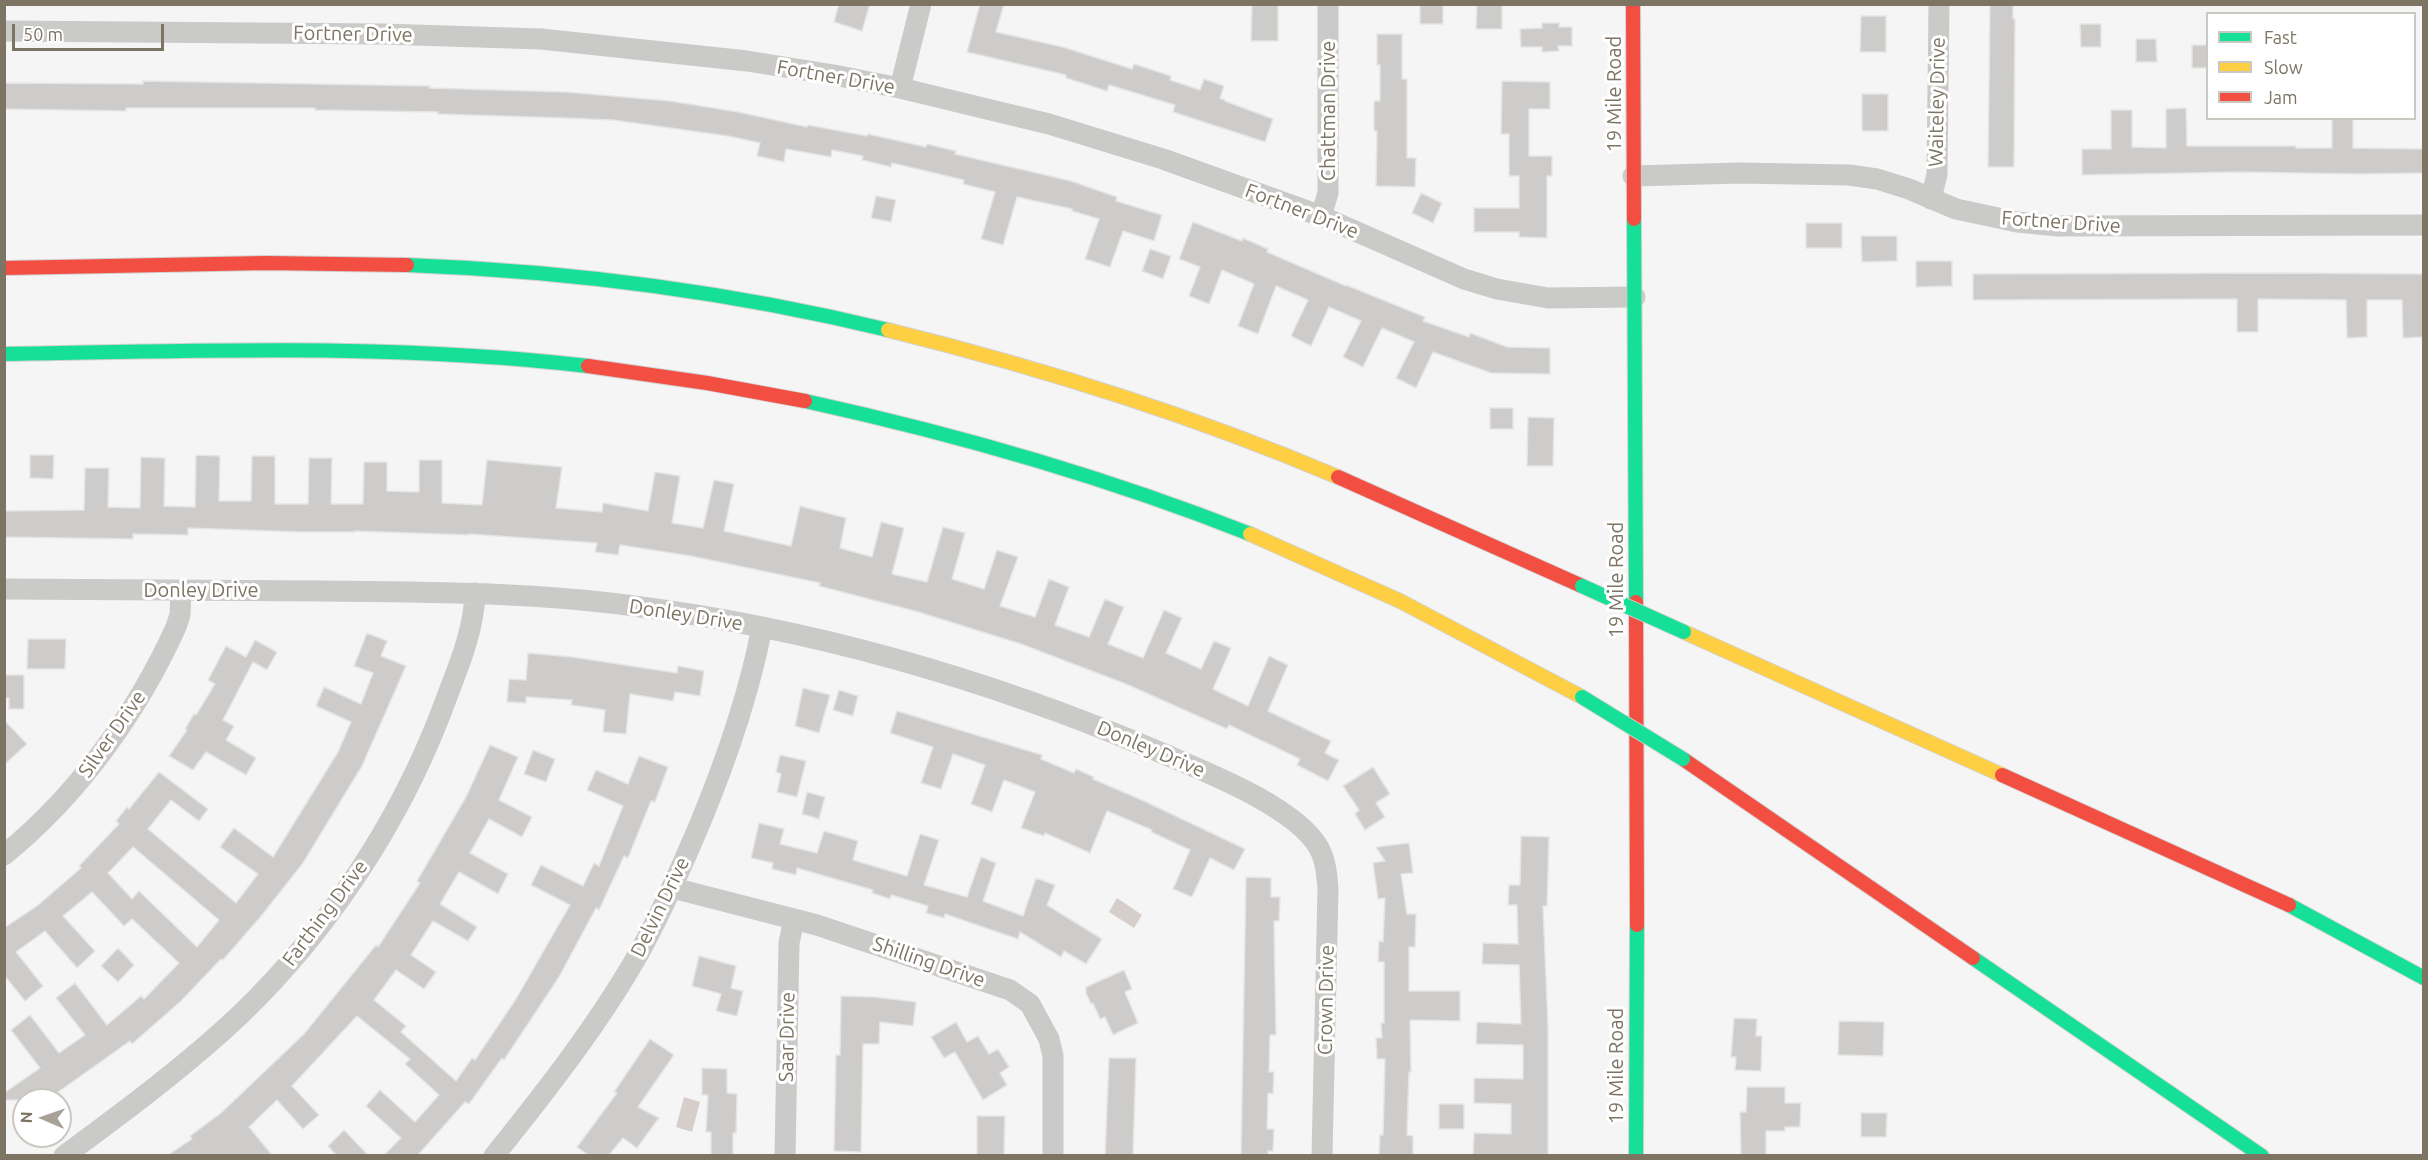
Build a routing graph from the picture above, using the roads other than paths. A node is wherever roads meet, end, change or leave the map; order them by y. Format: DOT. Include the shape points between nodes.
graph roads {
  1 [pos="921,4"];
  2 [pos="1328,4"];
  3 [pos="1633,4"];
  4 [pos="1938,4"];
  5 [pos="4,31"];
  6 [pos="900,88"];
  7 [pos="1633,176"];
  8 [pos="1931,199"];
  9 [pos="1321,216"];
  10 [pos="2424,225"];
  11 [pos="4,268"];
  12 [pos="1635,297"];
  13 [pos="4,354"];
  14 [pos="4,589"];
  15 [pos="181,590"];
  16 [pos="475,592"];
  17 [pos="762,627"];
  18 [pos="1318,847"];
  19 [pos="4,855"];
  20 [pos="673,888"];
  21 [pos="794,919"];
  22 [pos="2424,978"];
  23 [pos="64,1155"];
  24 [pos="494,1155"];
  25 [pos="785,1155"];
  26 [pos="1053,1155"];
  27 [pos="1322,1155"];
  28 [pos="1636,1155"];
  29 [pos="2262,1155"];
  1 -- 6 [label="street"];
  2 -- 9 [label="street, Chattman Drive" via="1328,193"];
  3 -- 7 [label="main road, 19 Mile Road"];
  4 -- 8 [label="street, Waiteley Drive" via="1937,174"];
  5 -- 6 [label="street, Fortner Drive" via="541,39 747,62"];
  6 -- 9 [label="street, Fortner Drive" via="1060,127"];
  7 -- 8 [label="street, Fortner Drive" via="1849,175 1877,179"];
  7 -- 12 [label="main road, 19 Mile Road"];
  8 -- 10 [label="street, Fortner Drive" via="1977,214 2058,226"];
  9 -- 12 [label="street, Fortner Drive" via="1464,279 1497,289 1548,298"];
  11 -- 22 [label="main road, bridge" via="261,264 420,266 526,273 653,288 807,313 936,342 1067,378 1152,405 1312,466 2277,899"];
  12 -- 28 [label="main road, 19 Mile Road"];
  13 -- 29 [label="main road, bridge" via="290,350 474,355 651,374 806,401 953,436 1182,507 1377,589 1582,697 1683,759"];
  14 -- 15 [label="street, Donley Drive"];
  15 -- 16 [label="street, Donley Drive"];
  15 -- 19 [label="street, Silver Drive" via="176,627 132,708 85,775"];
  16 -- 17 [label="street, Donley Drive" via="633,606"];
  16 -- 23 [label="street, Farthing Drive" via="467,638 431,738 362,866 303,946 242,1013 184,1065"];
  17 -- 18 [label="street, Donley Drive" via="941,671 1100,727 1190,765 1283,812"];
  17 -- 20 [label="street, Delvin Drive" via="747,693 722,768"];
  18 -- 27 [label="street, Crown Drive" via="1328,890"];
  20 -- 21 [label="street, Shilling Drive"];
  20 -- 24 [label="street, Delvin Drive" via="600,1015"];
  21 -- 25 [label="street, Saar Drive" via="789,943"];
  21 -- 26 [label="street, Shilling Drive" via="975,977 1010,990 1029,1004 1049,1039 1053,1056"];
}
